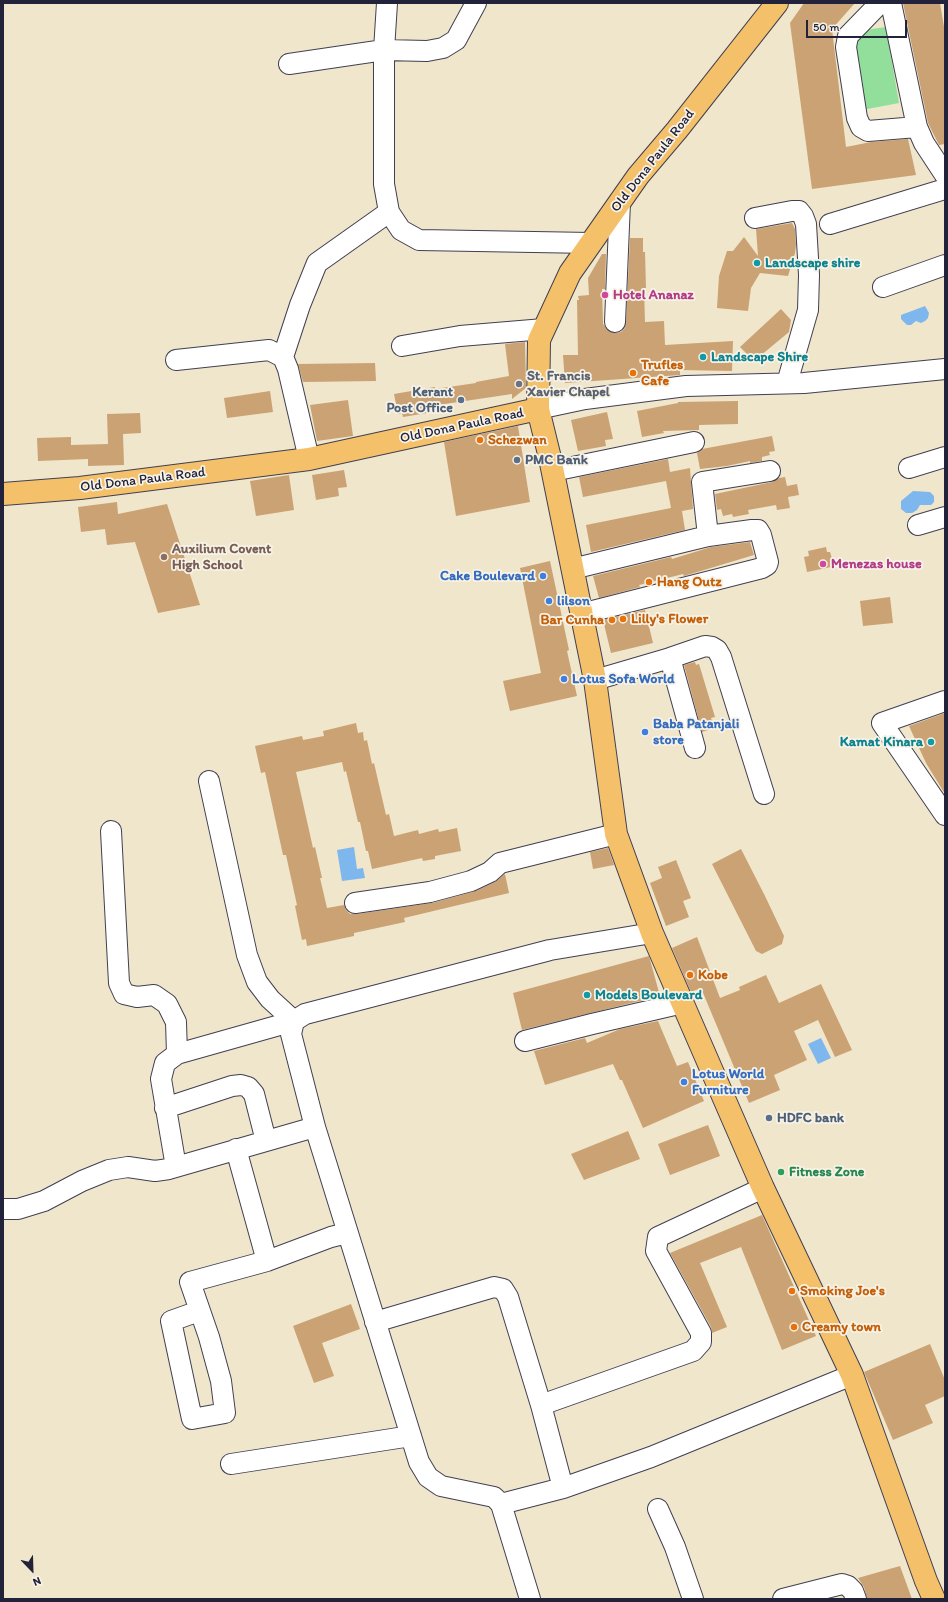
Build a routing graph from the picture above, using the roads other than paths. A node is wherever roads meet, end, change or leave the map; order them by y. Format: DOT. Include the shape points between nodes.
graph roads {
  1 [pos="387,3"];
  2 [pos="476,3"];
  3 [pos="777,3"];
  4 [pos="880,3"];
  5 [pos="891,3"];
  6 [pos="384,50"];
  7 [pos="289,64"];
  8 [pos="917,127"];
  9 [pos="945,175"];
  10 [pos="945,189"];
  11 [pos="620,202"];
  12 [pos="389,212"];
  13 [pos="755,218"];
  14 [pos="830,224"];
  15 [pos="591,243"];
  16 [pos="945,265"];
  17 [pos="883,287"];
  18 [pos="615,322"];
  19 [pos="544,329"];
  20 [pos="402,346"];
  21 [pos="282,357"];
  22 [pos="176,360"];
  23 [pos="945,369"];
  24 [pos="787,384"];
  25 [pos="538,409"];
  26 [pos="694,442"];
  27 [pos="945,457"];
  28 [pos="309,460"];
  29 [pos="909,468"];
  30 [pos="553,471"];
  31 [pos="770,471"];
  32 [pos="3,494"];
  33 [pos="945,517"];
  34 [pos="918,525"];
  35 [pos="708,536"];
  36 [pos="572,569"];
  37 [pos="581,614"];
  38 [pos="670,658"];
  39 [pos="595,680"];
  40 [pos="945,701"];
  41 [pos="695,748"];
  42 [pos="209,781"];
  43 [pos="764,794"];
  44 [pos="945,816"];
  45 [pos="112,831"];
  46 [pos="616,834"];
  47 [pos="354,903"];
  48 [pos="652,933"];
  49 [pos="683,1003"];
  50 [pos="294,1021"];
  51 [pos="525,1041"];
  52 [pos="177,1054"];
  53 [pos="165,1108"];
  54 [pos="315,1126"];
  55 [pos="266,1141"];
  56 [pos="236,1149"];
  57 [pos="176,1167"];
  58 [pos="763,1188"];
  59 [pos="3,1209"];
  60 [pos="347,1233"];
  61 [pos="268,1261"];
  62 [pos="199,1311"];
  63 [pos="375,1322"];
  64 [pos="852,1375"];
  65 [pos="540,1405"];
  66 [pos="411,1436"];
  67 [pos="231,1464"];
  68 [pos="563,1488"];
  69 [pos="502,1504"];
  70 [pos="658,1509"];
  71 [pos="928,1593"];
  72 [pos="530,1599"];
  73 [pos="693,1599"];
  74 [pos="783,1599"];
  75 [pos="856,1599"];
  1 -- 6 [label="street"];
  2 -- 6 [label="street" via="456,40 443,48 427,51"];
  3 -- 11 [label="main road, Old Dona Paula Road"];
  4 -- 8 [label="street" via="848,36 846,47 857,118 861,127 868,131"];
  5 -- 8 [label="street"];
  6 -- 7 [label="street"];
  6 -- 12 [label="street" via="384,184"];
  8 -- 9 [label="street"];
  10 -- 14 [label="street"];
  11 -- 15 [label="main road, Old Dona Paula Road"];
  11 -- 18 [label="street"];
  12 -- 15 [label="street" via="401,230 419,240"];
  12 -- 21 [label="street" via="317,263"];
  13 -- 24 [label="street" via="799,211 804,216 806,224 808,310"];
  15 -- 19 [label="main road, Old Dona Paula Road" via="570,273"];
  16 -- 17 [label="street"];
  19 -- 20 [label="street" via="460,336"];
  19 -- 25 [label="main road, Old Dona Paula Road" via="539,340"];
  21 -- 22 [label="street" via="269,350"];
  21 -- 28 [label="street" via="288,369"];
  23 -- 24 [label="street" via="859,371 804,383"];
  24 -- 25 [label="street" via="686,386"];
  25 -- 28 [label="main road, Old Dona Paula Road"];
  25 -- 30 [label="main road"];
  26 -- 30 [label="street"];
  27 -- 29 [label="street"];
  28 -- 32 [label="main road, Old Dona Paula Road" via="80,488"];
  30 -- 36 [label="main road"];
  31 -- 35 [label="street" via="702,482"];
  33 -- 34 [label="street"];
  35 -- 36 [label="street"];
  35 -- 37 [label="street" via="758,530 762,534 767,565"];
  36 -- 37 [label="main road"];
  37 -- 39 [label="main road"];
  38 -- 39 [label="street"];
  38 -- 41 [label="street"];
  38 -- 43 [label="street" via="705,646 717,650"];
  39 -- 46 [label="main road"];
  40 -- 44 [label="street" via="882,724"];
  42 -- 50 [label="street" via="247,955 257,982 270,999"];
  45 -- 52 [label="street" via="119,983 124,994 137,997 154,995 167,1004 176,1022"];
  46 -- 47 [label="street" via="500,863 490,872 471,881 430,892"];
  46 -- 48 [label="main road"];
  48 -- 49 [label="main road"];
  48 -- 50 [label="street" via="550,950 305,1014"];
  49 -- 51 [label="street"];
  49 -- 58 [label="main road"];
  50 -- 52 [label="street"];
  50 -- 54 [label="street" via="291,1034"];
  52 -- 53 [label="street" via="165,1063 160,1079"];
  53 -- 55 [label="street" via="232,1086 248,1087 254,1094"];
  53 -- 57 [label="street"];
  54 -- 55 [label="street"];
  54 -- 60 [label="street"];
  55 -- 56 [label="street"];
  56 -- 57 [label="street"];
  56 -- 61 [label="street"];
  57 -- 59 [label="street" via="155,1171 128,1167 108,1170 44,1201 18,1209"];
  58 -- 64 [label="main road"];
  58 -- 65 [label="street" via="658,1237 656,1251 702,1333 701,1342 693,1351"];
  60 -- 61 [label="street"];
  60 -- 63 [label="street"];
  61 -- 62 [label="street" via="190,1282"];
  62 -- 62 [label="street" via="221,1381 225,1413 192,1419 171,1321"];
  63 -- 65 [label="street" via="494,1287 503,1290 508,1297"];
  63 -- 66 [label="street"];
  64 -- 68 [label="street" via="651,1457"];
  64 -- 71 [label="main road"];
  65 -- 68 [label="street"];
  66 -- 67 [label="street"];
  66 -- 69 [label="street" via="419,1462 428,1477 441,1486 494,1497"];
  68 -- 69 [label="street"];
  69 -- 72 [label="street"];
  70 -- 73 [label="street" via="675,1547"];
  74 -- 75 [label="street" via="842,1584 853,1591"];
}
